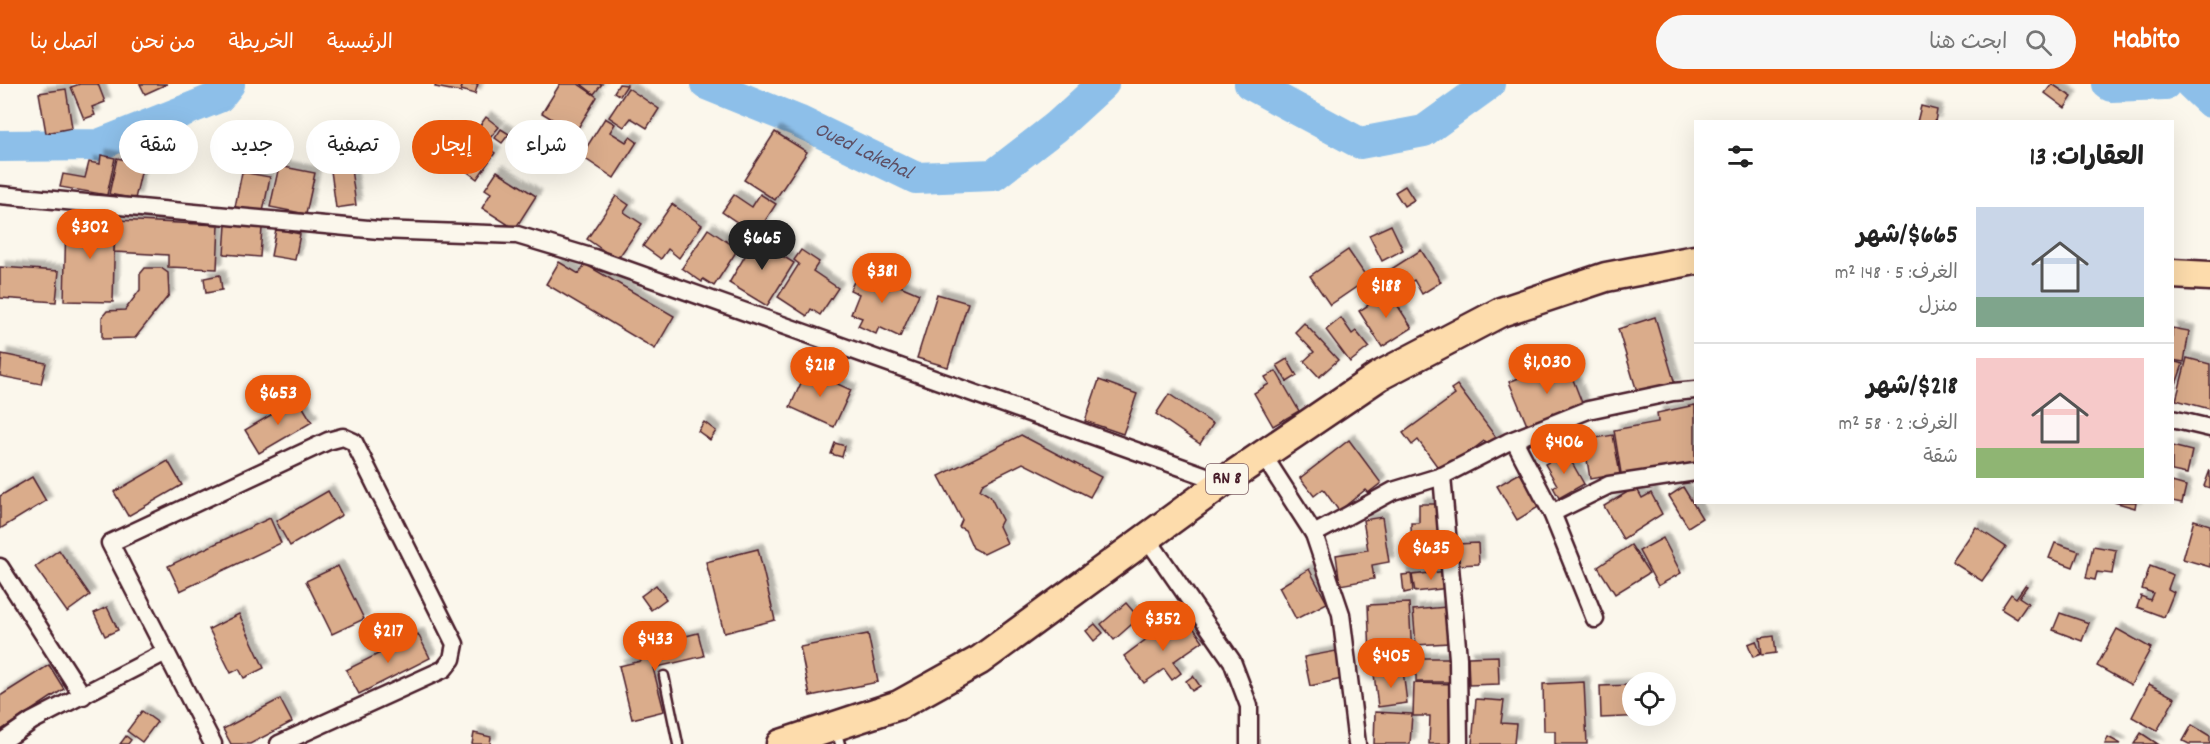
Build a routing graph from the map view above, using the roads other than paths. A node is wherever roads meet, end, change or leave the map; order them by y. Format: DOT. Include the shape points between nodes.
graph roads {
  1 [pos="0,195"];
  2 [pos="1694,260"];
  3 [pos="2174,274"];
  4 [pos="2210,276"];
  5 [pos="1694,390"];
  6 [pos="2174,419"];
  7 [pos="2210,428"];
  8 [pos="1514,440"];
  9 [pos="1263,455"];
  10 [pos="1694,472"];
  11 [pos="1442,476"];
  12 [pos="1223,482"];
  13 [pos="1552,513"];
  14 [pos="1314,534"];
  15 [pos="1147,538"];
  16 [pos="0,567"];
  17 [pos="1595,619"];
  18 [pos="164,653"];
  19 [pos="664,676"];
  20 [pos="83,696"];
  21 [pos="827,737"];
  22 [pos="0,743"];
  23 [pos="213,744"];
  24 [pos="279,744"];
  25 [pos="678,744"];
  26 [pos="781,744"];
  27 [pos="1249,744"];
  28 [pos="1357,744"];
  29 [pos="1459,744"];
  1 -- 12 [label="street" via="379,230 517,235 594,258"];
  2 -- 9 [label="highway, RN 8" via="1606,277 1501,312 1380,376"];
  3 -- 4 [label="highway"];
  5 -- 8 [label="street" via="1588,410"];
  6 -- 7 [label="street"];
  8 -- 11 [label="street"];
  8 -- 13 [label="street"];
  9 -- 12 [label="highway, RN 8"];
  9 -- 14 [label="street"];
  10 -- 13 [label="street" via="1609,485"];
  11 -- 14 [label="street" via="1392,491"];
  11 -- 29 [label="street" via="1458,658"];
  12 -- 15 [label="highway, RN 8"];
  13 -- 17 [label="street"];
  14 -- 28 [label="street" via="1341,614"];
  15 -- 21 [label="highway, RN 8" via="980,660 899,705"];
  15 -- 27 [label="street" via="1232,661 1249,706"];
  16 -- 20 [label="street"];
  18 -- 20 [label="street"];
  18 -- 23 [label="street"];
  18 -- 24 [label="street" via="110,543 328,441 343,438 354,442 455,644 453,659 444,669"];
  19 -- 25 [label="lane"];
  20 -- 22 [label="street"];
  21 -- 26 [label="highway, RN 8"];
}
